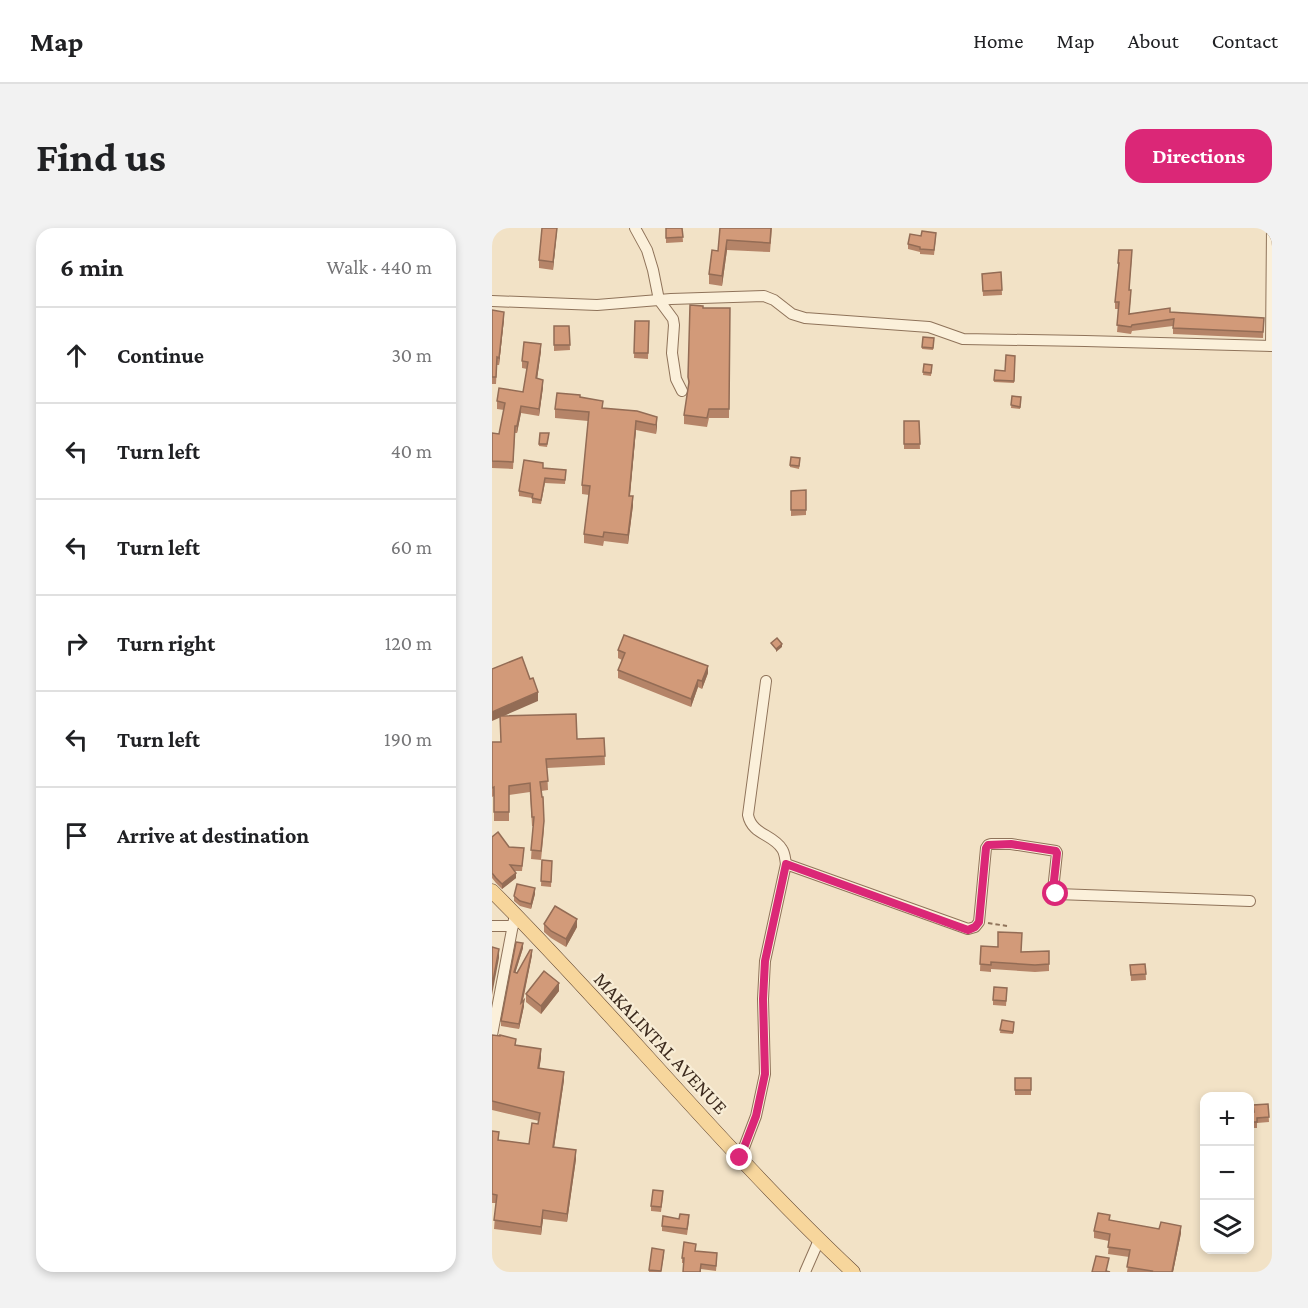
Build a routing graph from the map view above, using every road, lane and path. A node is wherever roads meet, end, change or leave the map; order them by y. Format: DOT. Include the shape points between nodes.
graph roads {
  1 [pos="635,228"];
  2 [pos="1272,228"];
  3 [pos="659,300"];
  4 [pos="492,301"];
  5 [pos="1271,346"];
  6 [pos="682,392"];
  7 [pos="766,681"];
  8 [pos="786,864"];
  9 [pos="492,891"];
  10 [pos="1250,901"];
  11 [pos="514,920"];
  12 [pos="979,922"];
  13 [pos="492,926"];
  14 [pos="1006,926"];
  15 [pos="492,1035"];
  16 [pos="740,1158"];
  17 [pos="819,1240"];
  18 [pos="492,1271"];
  19 [pos="498,1272"];
  20 [pos="805,1272"];
  21 [pos="853,1272"];
  1 -- 3 [label="street" via="647,250"];
  2 -- 5 [label="street"];
  3 -- 4 [label="street" via="597,305"];
  3 -- 5 [label="street" via="764,296 805,318 929,327 963,339"];
  3 -- 6 [label="street" via="673,319 672,353"];
  7 -- 8 [label="street" via="748,815 749,824 778,843"];
  8 -- 12 [label="street" via="968,930"];
  8 -- 16 [label="street" via="765,961 765,1074 756,1116"];
  9 -- 11 [label="main road, MAKALINTAL AVENUE"];
  10 -- 12 [label="street" via="1056,894 1056,851 991,844 986,848"];
  11 -- 13 [label="street"];
  11 -- 15 [label="street"];
  11 -- 16 [label="main road, MAKALINTAL AVENUE"];
  12 -- 14 [label="path"];
  16 -- 17 [label="main road, MAKALINTAL AVENUE"];
  17 -- 20 [label="street"];
  17 -- 21 [label="main road, MAKALINTAL AVENUE"];
  18 -- 19 [label="path"];
}
